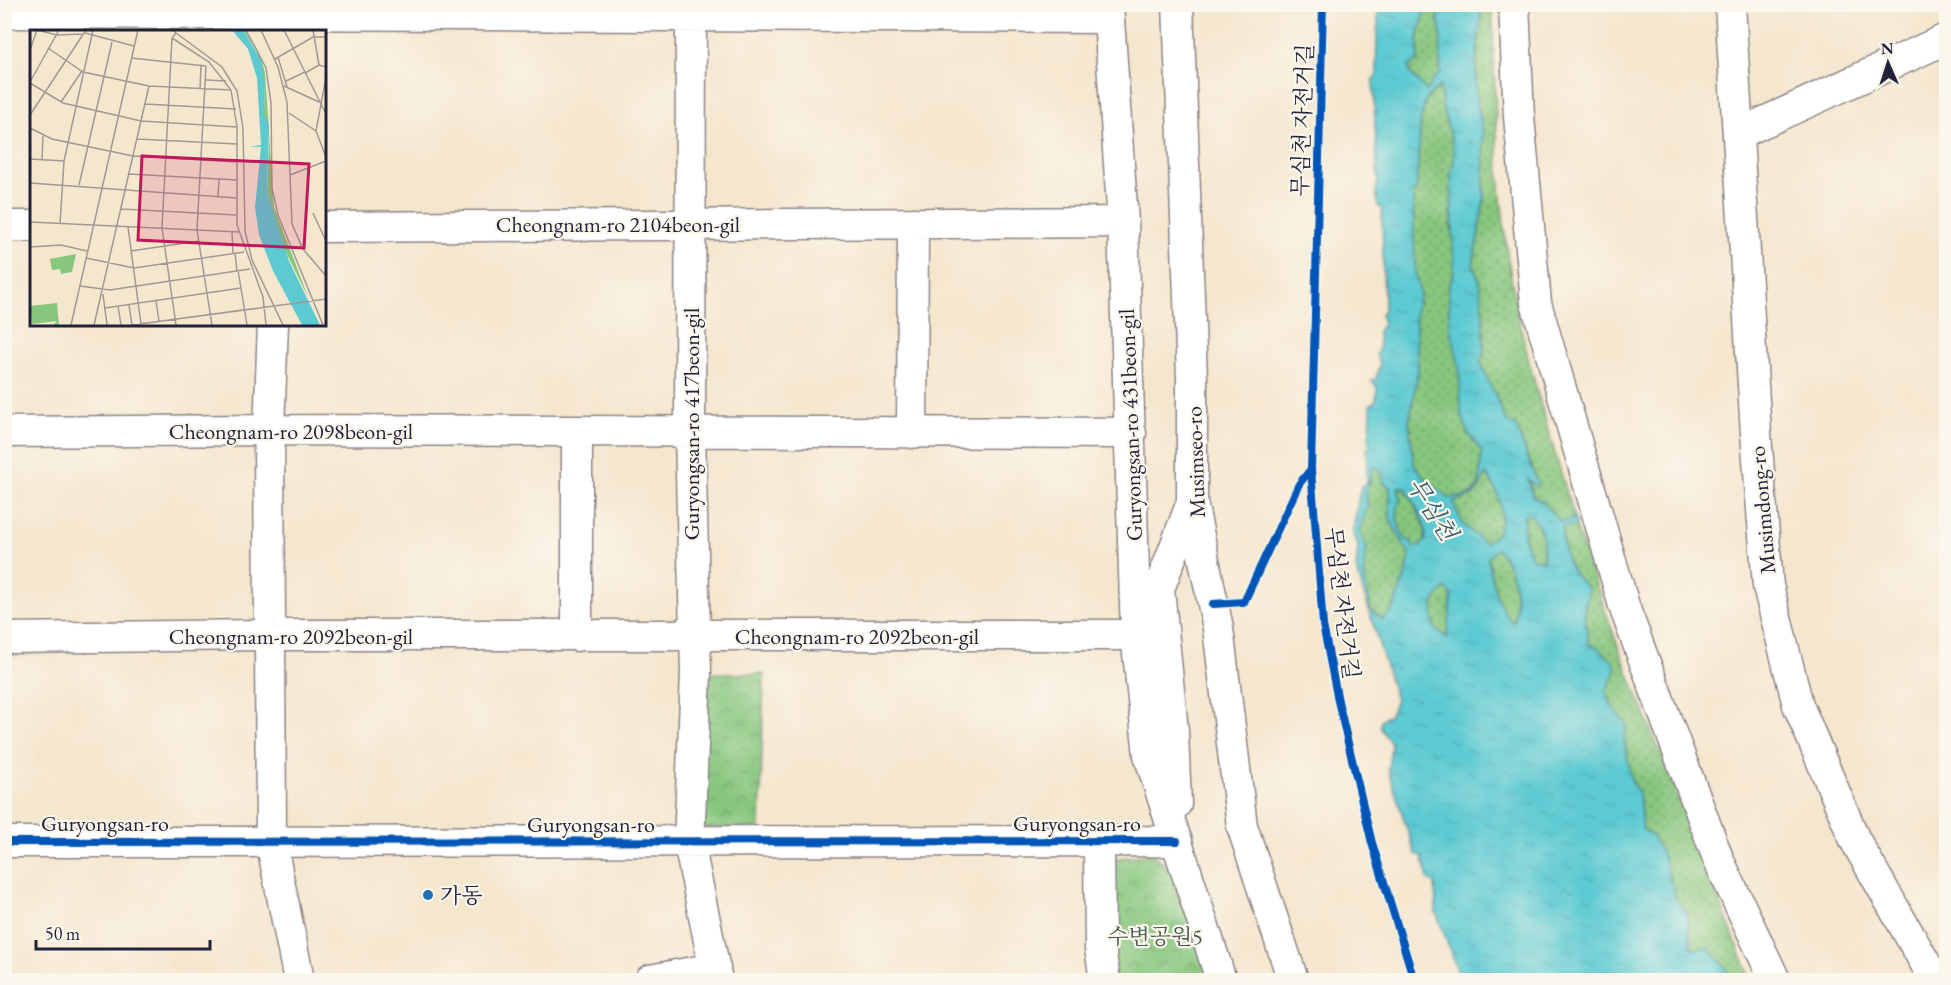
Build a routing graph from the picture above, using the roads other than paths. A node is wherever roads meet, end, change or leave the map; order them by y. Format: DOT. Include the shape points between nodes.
graph roads {
  1 [pos="1178,4"];
  2 [pos="1514,4"];
  3 [pos="1730,4"];
  4 [pos="691,10"];
  5 [pos="1108,11"];
  6 [pos="4,13"];
  7 [pos="281,17"];
  8 [pos="1947,39"];
  9 [pos="1738,134"];
  10 [pos="1123,222"];
  11 [pos="690,223"];
  12 [pos="913,223"];
  13 [pos="4,226"];
  14 [pos="30,226"];
  15 [pos="326,227"];
  16 [pos="273,326"];
  17 [pos="268,430"];
  18 [pos="4,432"];
  19 [pos="577,432"];
  20 [pos="690,433"];
  21 [pos="912,433"];
  22 [pos="1131,434"];
  23 [pos="1192,501"];
  24 [pos="269,635"];
  25 [pos="1136,635"];
  26 [pos="577,636"];
  27 [pos="693,637"];
  28 [pos="4,638"];
  29 [pos="271,841"];
  30 [pos="1099,841"];
  31 [pos="1177,841"];
  32 [pos="4,842"];
  33 [pos="689,843"];
  34 [pos="716,974"];
  35 [pos="299,981"];
  36 [pos="650,981"];
  37 [pos="1105,981"];
  38 [pos="1221,981"];
  39 [pos="1236,981"];
  40 [pos="1293,981"];
  41 [pos="1775,981"];
  42 [pos="1935,981"];
  1 -- 23 [label="street, Musimseo-ro" via="1192,378"];
  2 -- 41 [label="street" via="1519,117 1536,303 1625,609 1719,861"];
  3 -- 9 [label="street, Musimdong-ro"];
  4 -- 5 [label="street"];
  4 -- 7 [label="street"];
  4 -- 11 [label="street, Guryongsan-ro 417beon-gil"];
  5 -- 10 [label="street, Guryongsan-ro 431beon-gil"];
  6 -- 7 [label="street"];
  8 -- 9 [label="street"];
  9 -- 42 [label="street, Musimdong-ro" via="1768,586 1798,705 1855,840"];
  10 -- 12 [label="street, Cheongnam-ro 2104beon-gil"];
  10 -- 22 [label="street, Guryongsan-ro 431beon-gil"];
  11 -- 12 [label="street, Cheongnam-ro 2104beon-gil"];
  11 -- 15 [label="street, Cheongnam-ro 2104beon-gil"];
  11 -- 20 [label="street, Guryongsan-ro 417beon-gil"];
  12 -- 21 [label="street"];
  13 -- 14 [label="street"];
  16 -- 17 [label="street"];
  17 -- 18 [label="street, Cheongnam-ro 2098beon-gil"];
  17 -- 19 [label="street, Cheongnam-ro 2098beon-gil"];
  17 -- 24 [label="street"];
  19 -- 20 [label="street, Cheongnam-ro 2098beon-gil"];
  19 -- 26 [label="street"];
  20 -- 21 [label="street, Cheongnam-ro 2098beon-gil"];
  20 -- 27 [label="street, Guryongsan-ro 417beon-gil"];
  21 -- 22 [label="street, Cheongnam-ro 2098beon-gil"];
  22 -- 25 [label="street, Guryongsan-ro 431beon-gil"];
  23 -- 31 [label="street" via="1159,590 1173,731"];
  23 -- 40 [label="street, Musimseo-ro" via="1218,628 1242,826"];
  24 -- 26 [label="street, Cheongnam-ro 2092beon-gil"];
  24 -- 28 [label="street, Cheongnam-ro 2092beon-gil"];
  24 -- 29 [label="street"];
  25 -- 27 [label="street, Cheongnam-ro 2092beon-gil"];
  25 -- 31 [label="street, Guryongsan-ro 431beon-gil" via="1149,755"];
  26 -- 27 [label="street, Cheongnam-ro 2092beon-gil"];
  27 -- 33 [label="street, Guryongsan-ro 417beon-gil" via="696,674"];
  29 -- 32 [label="street, Guryongsan-ro"];
  29 -- 33 [label="street, Guryongsan-ro"];
  29 -- 35 [label="street"];
  30 -- 31 [label="street, Guryongsan-ro"];
  30 -- 33 [label="street, Guryongsan-ro"];
  30 -- 37 [label="street, Guryongsan-ro" via="1100,948"];
  31 -- 38 [label="street"];
  31 -- 39 [label="street"];
  33 -- 34 [label="street, Guryongsan-ro 417beon-gil"];
  34 -- 36 [label="street"];
}
